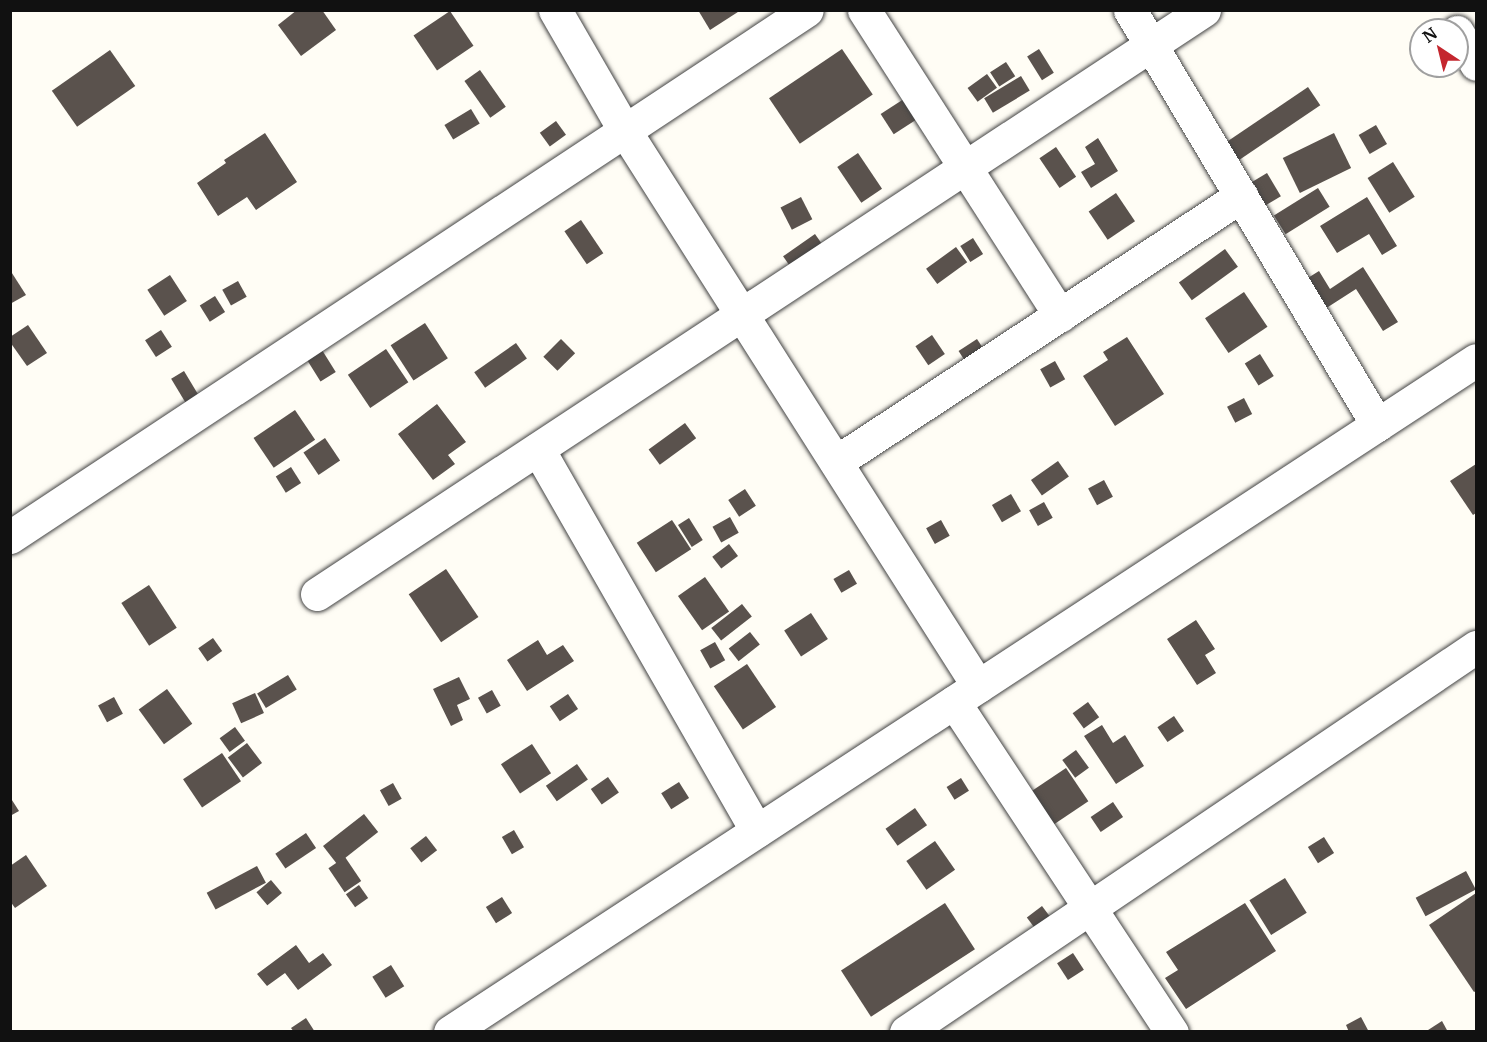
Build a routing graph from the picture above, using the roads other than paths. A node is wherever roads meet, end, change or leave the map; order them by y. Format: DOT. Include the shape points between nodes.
graph roads {
  1 [pos="555,10"];
  2 [pos="807,10"];
  3 [pos="864,10"];
  4 [pos="1130,10"];
  5 [pos="1204,10"];
  6 [pos="1151,46"];
  7 [pos="625,131"];
  8 [pos="965,168"];
  9 [pos="1241,196"];
  10 [pos="742,315"];
  11 [pos="1060,315"];
  12 [pos="1476,360"];
  13 [pos="1377,425"];
  14 [pos="538,449"];
  15 [pos="836,462"];
  16 [pos="10,537"];
  17 [pos="317,594"];
  18 [pos="1476,647"];
  19 [pos="966,694"];
  20 [pos="756,831"];
  21 [pos="1090,907"];
  22 [pos="450,1032"];
  23 [pos="906,1032"];
  24 [pos="1172,1032"];
  1 -- 7 [label="street"];
  2 -- 7 [label="street"];
  3 -- 8 [label="street"];
  4 -- 6 [label="street"];
  5 -- 6 [label="street"];
  6 -- 8 [label="street"];
  6 -- 9 [label="street"];
  7 -- 10 [label="street"];
  7 -- 16 [label="street"];
  8 -- 10 [label="street"];
  8 -- 11 [label="street"];
  9 -- 11 [label="street"];
  9 -- 13 [label="street"];
  10 -- 14 [label="street"];
  10 -- 15 [label="street"];
  11 -- 15 [label="street"];
  12 -- 13 [label="street"];
  13 -- 19 [label="street"];
  14 -- 17 [label="street"];
  14 -- 20 [label="street"];
  15 -- 19 [label="street"];
  18 -- 21 [label="street"];
  19 -- 20 [label="street"];
  19 -- 21 [label="street"];
  20 -- 22 [label="street"];
  21 -- 23 [label="street"];
  21 -- 24 [label="street"];
}
